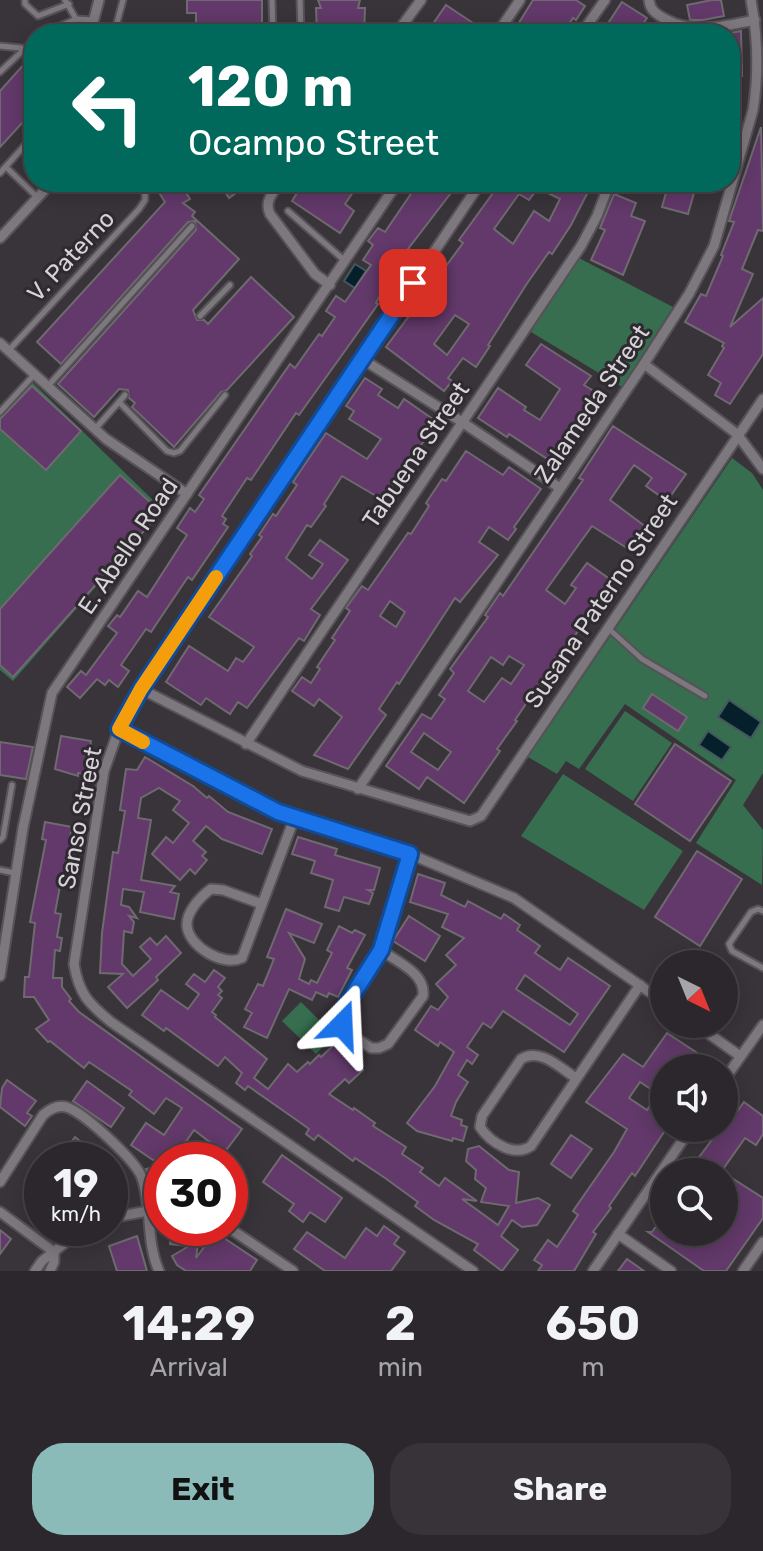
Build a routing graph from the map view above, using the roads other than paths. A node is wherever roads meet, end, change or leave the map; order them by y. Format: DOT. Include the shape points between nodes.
graph roads {
  1 [pos="25,0"];
  2 [pos="99,0"];
  3 [pos="123,0"];
  4 [pos="272,0"];
  5 [pos="300,0"];
  6 [pos="421,0"];
  7 [pos="520,0"];
  8 [pos="605,0"];
  9 [pos="649,0"];
  10 [pos="751,0"];
  11 [pos="67,2"];
  12 [pos="76,19"];
  13 [pos="93,20"];
  14 [pos="755,20"];
  15 [pos="65,24"];
  16 [pos="92,24"];
  17 [pos="117,24"];
  18 [pos="273,24"];
  19 [pos="301,24"];
  20 [pos="403,24"];
  21 [pos="504,24"];
  22 [pos="588,24"];
  23 [pos="675,24"];
  24 [pos="732,24"];
  25 [pos="0,46"];
  26 [pos="22,49"];
  27 [pos="0,72"];
  28 [pos="24,146"];
  29 [pos="740,155"];
  30 [pos="6,167"];
  31 [pos="0,173"];
  32 [pos="24,185"];
  33 [pos="31,192"];
  34 [pos="43,192"];
  35 [pos="145,192"];
  36 [pos="273,192"];
  37 [pos="391,192"];
  38 [pos="474,192"];
  39 [pos="606,192"];
  40 [pos="729,192"];
  41 [pos="37,198"];
  42 [pos="288,211"];
  43 [pos="192,226"];
  44 [pos="0,238"];
  45 [pos="345,261"];
  46 [pos="230,285"];
  47 [pos="330,285"];
  48 [pos="200,316"];
  49 [pos="0,343"];
  50 [pos="8,351"];
  51 [pos="362,359"];
  52 [pos="644,364"];
  53 [pos="34,375"];
  54 [pos="47,387"];
  55 [pos="125,395"];
  56 [pos="225,395"];
  57 [pos="763,399"];
  58 [pos="119,402"];
  59 [pos="0,412"];
  60 [pos="462,422"];
  61 [pos="95,429"];
  62 [pos="737,434"];
  63 [pos="763,469"];
  64 [pos="560,488"];
  65 [pos="187,494"];
  66 [pos="607,628"];
  67 [pos="141,689"];
  68 [pos="705,696"];
  69 [pos="119,729"];
  70 [pos="246,744"];
  71 [pos="12,785"];
  72 [pos="358,789"];
  73 [pos="294,819"];
  74 [pos="5,825"];
  75 [pos="23,828"];
  76 [pos="0,840"];
  77 [pos="410,854"];
  78 [pos="0,870"];
  79 [pos="16,873"];
  80 [pos="262,904"];
  81 [pos="763,911"];
  82 [pos="381,950"];
  83 [pos="763,968"];
  84 [pos="0,976"];
  85 [pos="640,985"];
  86 [pos="650,992"];
  87 [pos="763,1025"];
  88 [pos="715,1038"];
  89 [pos="740,1056"];
  90 [pos="738,1059"];
  91 [pos="576,1078"];
  92 [pos="681,1142"];
  93 [pos="0,1182"];
  94 [pos="144,1188"];
  95 [pos="0,1212"];
  96 [pos="618,1234"];
  97 [pos="248,1241"];
  98 [pos="763,1242"];
  99 [pos="62,1246"];
  100 [pos="152,1246"];
  101 [pos="54,1252"];
  102 [pos="35,1271"];
  103 [pos="50,1271"];
  104 [pos="159,1271"];
  105 [pos="293,1271"];
  106 [pos="473,1271"];
  107 [pos="593,1271"];
  108 [pos="671,1271"];
  109 [pos="743,1271"];
  1 -- 11 [label="lane" via="38,16"];
  2 -- 13 [label="street"];
  3 -- 17 [label="lane"];
  4 -- 18 [label="lane"];
  5 -- 19 [label="lane"];
  6 -- 20 [label="street"];
  7 -- 21 [label="street"];
  8 -- 22 [label="street"];
  9 -- 23 [label="street" via="656,15"];
  10 -- 14 [label="street, Zalameda Street"];
  11 -- 12 [label="lane"];
  12 -- 13 [label="lane"];
  12 -- 15 [label="lane"];
  13 -- 16 [label="street"];
  14 -- 24 [label="street"];
  14 -- 29 [label="street, Zalameda Street" via="753,110"];
  25 -- 26 [label="lane"];
  26 -- 27 [label="lane"];
  28 -- 30 [label="lane"];
  30 -- 31 [label="lane"];
  30 -- 32 [label="lane"];
  33 -- 41 [label="lane"];
  34 -- 41 [label="street"];
  35 -- 50 [label="lane, V. Paterno" via="139,209"];
  36 -- 47 [label="street" via="267,208 315,274"];
  37 -- 45 [label="street, E. Abello Road"];
  38 -- 51 [label="street, Sanso Street"];
  39 -- 60 [label="street, Tabuena Street" via="581,246"];
  40 -- 52 [label="street, Zalameda Street" via="714,246"];
  41 -- 44 [label="street"];
  42 -- 45 [label="lane"];
  43 -- 54 [label="lane"];
  45 -- 47 [label="street, E. Abello Road"];
  46 -- 48 [label="lane"];
  47 -- 65 [label="street, E. Abello Road"];
  49 -- 50 [label="street"];
  50 -- 53 [label="street"];
  51 -- 60 [label="street"];
  51 -- 67 [label="street, Sanso Street"];
  52 -- 62 [label="street"];
  52 -- 64 [label="street, Zalameda Street"];
  53 -- 54 [label="street"];
  53 -- 59 [label="lane"];
  54 -- 61 [label="street"];
  55 -- 58 [label="lane"];
  56 -- 58 [label="lane" via="174,453"];
  57 -- 62 [label="street, Susana Paterno Street"];
  58 -- 61 [label="lane"];
  60 -- 64 [label="street"];
  60 -- 70 [label="street, Tabuena Street"];
  61 -- 65 [label="street"];
  62 -- 63 [label="street"];
  62 -- 66 [label="street, Susana Paterno Street"];
  64 -- 72 [label="street, Zalameda Street"];
  65 -- 75 [label="street, E. Abello Road" via="51,697"];
  66 -- 68 [label="lane" via="642,659"];
  66 -- 72 [label="street, Susana Paterno Street" via="481,816 470,821"];
  67 -- 69 [label="street, Sanso Street"];
  67 -- 70 [label="street"];
  69 -- 73 [label="street"];
  69 -- 106 [label="street, Sanso Street" via="104,771 74,964 78,986 111,1022"];
  70 -- 72 [label="street" via="302,771"];
  71 -- 74 [label="lane"];
  73 -- 77 [label="street"];
  73 -- 80 [label="street"];
  74 -- 75 [label="lane"];
  74 -- 76 [label="lane"];
  75 -- 79 [label="street, E. Abello Road"];
  77 -- 82 [label="street"];
  77 -- 85 [label="street" via="514,898"];
  78 -- 79 [label="lane"];
  79 -- 84 [label="street, E. Abello Road"];
  80 -- 80 [label="street" via="246,954 237,961 216,958 187,927 192,910 211,889"];
  81 -- 83 [label="lane" via="751,912 729,944"];
  82 -- 82 [label="street" via="340,1018 347,1032 371,1048 388,1044 423,996 419,976"];
  85 -- 86 [label="street"];
  85 -- 91 [label="street"];
  87 -- 89 [label="street"];
  88 -- 89 [label="street"];
  89 -- 90 [label="street"];
  91 -- 91 [label="street" via="525,1150 511,1151 480,1127 482,1116 527,1055 541,1056"];
  92 -- 96 [label="street"];
  93 -- 94 [label="street" via="43,1115 65,1107 135,1164"];
  95 -- 101 [label="street"];
  96 -- 107 [label="street"];
  96 -- 108 [label="street"];
  97 -- 105 [label="street"];
  98 -- 109 [label="street"];
  99 -- 101 [label="street"];
  100 -- 104 [label="street"];
  101 -- 102 [label="street"];
  101 -- 103 [label="street"];
}
